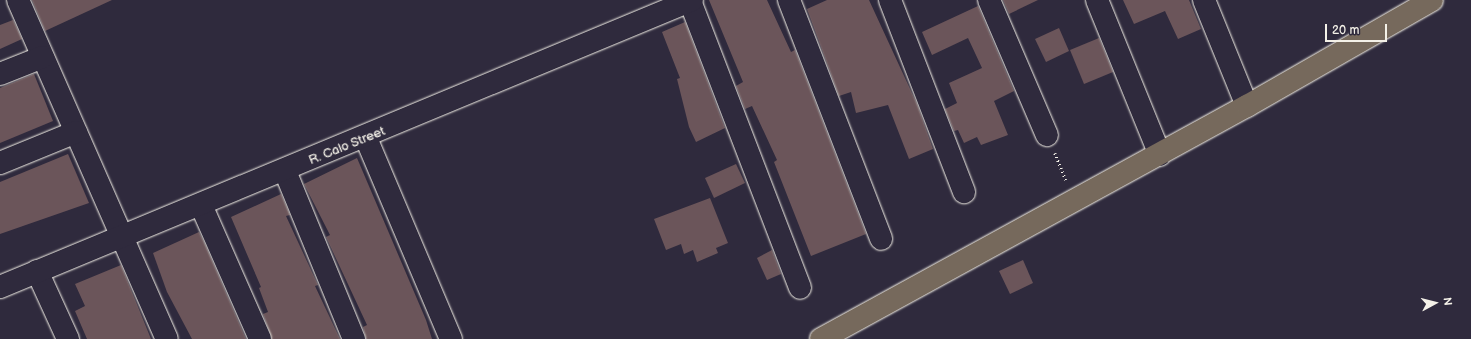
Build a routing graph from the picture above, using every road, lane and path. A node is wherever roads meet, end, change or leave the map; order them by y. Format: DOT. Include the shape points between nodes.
graph roads {
  1 [pos="18,0"];
  2 [pos="691,0"];
  3 [pos="789,0"];
  4 [pos="890,0"];
  5 [pos="990,0"];
  6 [pos="1097,0"];
  7 [pos="1204,0"];
  8 [pos="1432,0"];
  9 [pos="43,57"];
  10 [pos="0,74"];
  11 [pos="1247,106"];
  12 [pos="76,132"];
  13 [pos="1047,135"];
  14 [pos="366,138"];
  15 [pos="1160,155"];
  16 [pos="0,163"];
  17 [pos="285,171"];
  18 [pos="964,192"];
  19 [pos="1075,201"];
  20 [pos="201,205"];
  21 [pos="122,237"];
  22 [pos="881,239"];
  23 [pos="37,270"];
  24 [pos="0,287"];
  25 [pos="800,288"];
  26 [pos="68,339"];
  27 [pos="167,339"];
  28 [pos="260,339"];
  29 [pos="354,339"];
  30 [pos="450,339"];
  31 [pos="821,339"];
  1 -- 9 [label="street"];
  2 -- 14 [label="street, R. Calo Street"];
  2 -- 25 [label="street"];
  3 -- 22 [label="street"];
  4 -- 18 [label="street"];
  5 -- 13 [label="street"];
  6 -- 15 [label="street"];
  7 -- 11 [label="street"];
  8 -- 11 [label="main road"];
  9 -- 10 [label="street"];
  9 -- 12 [label="street"];
  11 -- 15 [label="main road"];
  12 -- 16 [label="street"];
  12 -- 21 [label="street"];
  13 -- 19 [label="path"];
  14 -- 17 [label="street, R. Calo Street"];
  14 -- 30 [label="street"];
  15 -- 19 [label="main road"];
  17 -- 20 [label="street, R. Calo Street"];
  17 -- 29 [label="street"];
  19 -- 31 [label="main road"];
  20 -- 21 [label="street, R. Calo Street"];
  20 -- 28 [label="street"];
  21 -- 23 [label="street, R. Calo Street"];
  21 -- 27 [label="street"];
  23 -- 24 [label="street, R. Calo Street"];
  23 -- 26 [label="street"];
}
